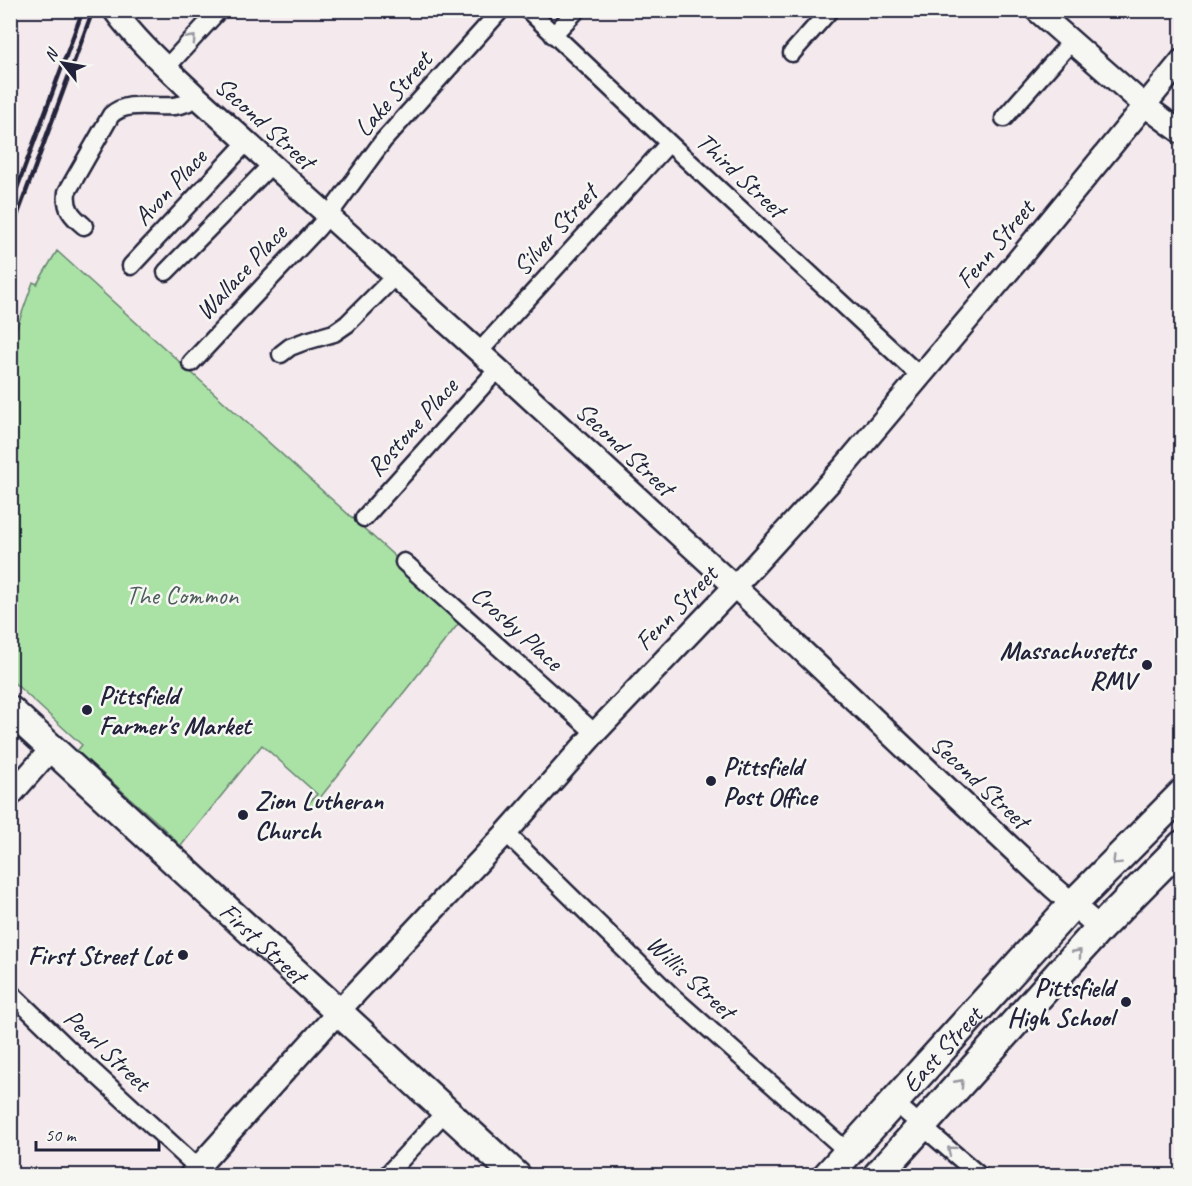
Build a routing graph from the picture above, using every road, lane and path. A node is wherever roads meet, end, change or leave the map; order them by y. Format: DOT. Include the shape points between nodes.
graph roads {
  1 [pos="114,10"];
  2 [pos="219,10"];
  3 [pos="501,10"];
  4 [pos="528,10"];
  5 [pos="577,10"];
  6 [pos="830,10"];
  7 [pos="1036,10"];
  8 [pos="553,35"];
  9 [pos="1071,42"];
  10 [pos="792,54"];
  11 [pos="1182,60"];
  12 [pos="166,68"];
  13 [pos="197,97"];
  14 [pos="1144,105"];
  15 [pos="1004,118"];
  16 [pos="1182,133"];
  17 [pos="246,143"];
  18 [pos="669,143"];
  19 [pos="271,165"];
  20 [pos="328,216"];
  21 [pos="84,226"];
  22 [pos="131,266"];
  23 [pos="166,273"];
  24 [pos="395,276"];
  25 [pos="479,352"];
  26 [pos="281,354"];
  27 [pos="191,363"];
  28 [pos="498,369"];
  29 [pos="920,376"];
  30 [pos="364,518"];
  31 [pos="404,562"];
  32 [pos="734,586"];
  33 [pos="10,710"];
  34 [pos="595,733"];
  35 [pos="52,748"];
  36 [pos="1182,794"];
  37 [pos="10,796"];
  38 [pos="506,833"];
  39 [pos="1182,845"];
  40 [pos="1073,904"];
  41 [pos="1100,928"];
  42 [pos="10,992"];
  43 [pos="339,1011"];
  44 [pos="894,1102"];
  45 [pos="447,1111"];
  46 [pos="921,1126"];
  47 [pos="834,1169"];
  48 [pos="194,1171"];
  49 [pos="386,1176"];
  50 [pos="517,1176"];
  51 [pos="876,1176"];
  52 [pos="980,1176"];
  1 -- 12 [label="street, Second Street"];
  12 -- 2 [label="street, one-way"];
  3 -- 20 [label="street, Lake Street" via="383,141"];
  4 -- 8 [label="street, Third Street"];
  5 -- 8 [label="street"];
  6 -- 10 [label="street"];
  7 -- 9 [label="street"];
  8 -- 18 [label="street, Third Street"];
  9 -- 14 [label="street"];
  9 -- 15 [label="street"];
  11 -- 14 [label="street, Fenn Street"];
  12 -- 13 [label="street, Second Street"];
  13 -- 17 [label="street, Second Street"];
  13 -- 21 [label="street" via="178,106 126,107 111,115 67,192 68,210"];
  14 -- 16 [label="street"];
  14 -- 29 [label="street, Fenn Street"];
  17 -- 19 [label="street, Second Street"];
  17 -- 22 [label="street, Avon Place"];
  18 -- 25 [label="street, Silver Street"];
  18 -- 29 [label="street, Third Street"];
  19 -- 20 [label="street, Second Street"];
  19 -- 23 [label="street"];
  20 -- 24 [label="street, Second Street"];
  20 -- 27 [label="street, Wallace Place"];
  24 -- 25 [label="street, Second Street"];
  24 -- 26 [label="street" via="334,333 290,347"];
  25 -- 28 [label="street, Second Street"];
  28 -- 30 [label="street, Rostone Place"];
  28 -- 32 [label="street, Second Street"];
  29 -- 32 [label="street, Fenn Street" via="843,468"];
  31 -- 34 [label="street, Crosby Place"];
  32 -- 34 [label="street, Fenn Street"];
  32 -- 40 [label="street, Second Street"];
  33 -- 35 [label="main road, First Street"];
  34 -- 38 [label="street, Fenn Street"];
  35 -- 37 [label="street"];
  35 -- 43 [label="main road, First Street"];
  36 -- 40 [label="highway, East Street, one-way"];
  38 -- 43 [label="street, Fenn Street"];
  38 -- 47 [label="street, Willis Street" via="672,996"];
  39 -- 41 [label="highway, East Street"];
  40 -- 41 [label="street, Second Street"];
  40 -- 44 [label="highway, East Street"];
  46 -- 41 [label="highway, East Street, one-way"];
  42 -- 48 [label="street, Pearl Street"];
  43 -- 45 [label="main road, First Street"];
  43 -- 48 [label="street, Fenn Street"];
  44 -- 46 [label="street"];
  44 -- 47 [label="highway, East Street"];
  45 -- 49 [label="street"];
  45 -- 50 [label="main road, First Street"];
  46 -- 51 [label="highway, East Street"];
  52 -- 46 [label="street, one-way"];
}
